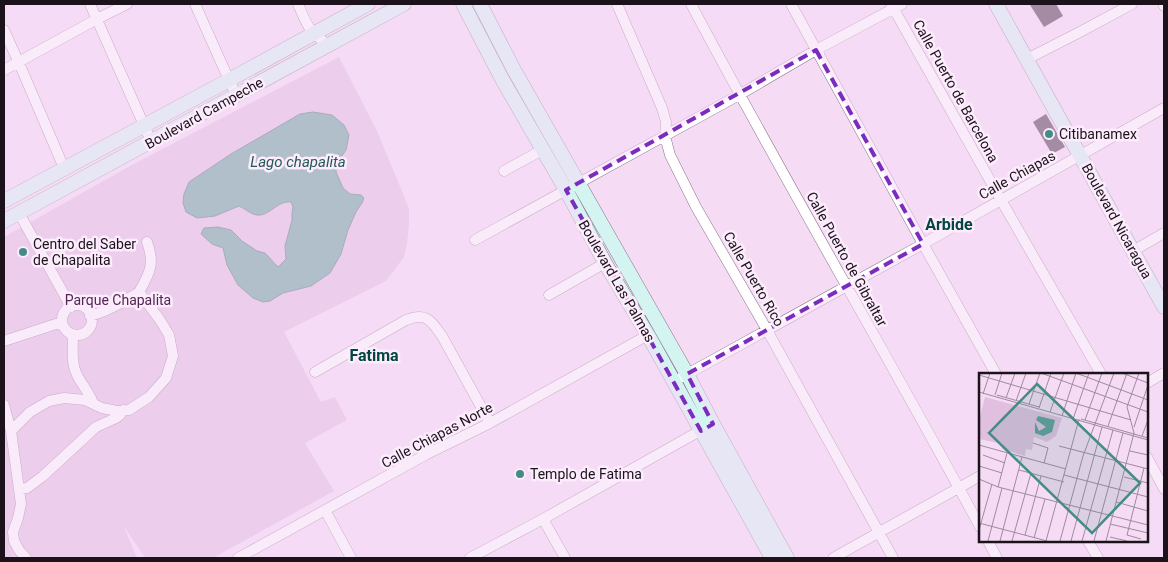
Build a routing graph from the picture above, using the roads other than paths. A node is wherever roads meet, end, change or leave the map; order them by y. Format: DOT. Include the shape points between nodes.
graph roads {
  1 [pos="90,4"];
  2 [pos="127,4"];
  3 [pos="195,4"];
  4 [pos="298,4"];
  5 [pos="368,4"];
  6 [pos="404,4"];
  7 [pos="463,4"];
  8 [pos="480,4"];
  9 [pos="617,4"];
  10 [pos="691,4"];
  11 [pos="791,4"];
  12 [pos="996,4"];
  13 [pos="1006,4"];
  14 [pos="1132,4"];
  15 [pos="896,5"];
  16 [pos="97,19"];
  17 [pos="4,30"];
  18 [pos="313,34"];
  19 [pos="328,45"];
  20 [pos="816,50"];
  21 [pos="1033,56"];
  22 [pos="19,62"];
  23 [pos="4,70"];
  24 [pos="229,80"];
  25 [pos="236,94"];
  26 [pos="739,95"];
  27 [pos="1164,108"];
  28 [pos="145,125"];
  29 [pos="665,136"];
  30 [pos="151,141"];
  31 [pos="542,150"];
  32 [pos="1085,154"];
  33 [pos="64,168"];
  34 [pos="504,171"];
  35 [pos="572,187"];
  36 [pos="1001,200"];
  37 [pos="4,201"];
  38 [pos="19,213"];
  39 [pos="4,221"];
  40 [pos="1164,233"];
  41 [pos="475,240"];
  42 [pos="147,242"];
  43 [pos="923,244"];
  44 [pos="1136,249"];
  45 [pos="605,263"];
  46 [pos="847,286"];
  47 [pos="1164,287"];
  48 [pos="139,292"];
  49 [pos="549,295"];
  50 [pos="71,306"];
  51 [pos="1164,307"];
  52 [pos="90,316"];
  53 [pos="62,322"];
  54 [pos="767,330"];
  55 [pos="73,335"];
  56 [pos="648,335"];
  57 [pos="4,341"];
  58 [pos="315,372"];
  59 [pos="995,373"];
  60 [pos="1100,373"];
  61 [pos="1164,373"];
  62 [pos="687,374"];
  63 [pos="674,382"];
  64 [pos="1148,382"];
  65 [pos="92,403"];
  66 [pos="4,405"];
  67 [pos="123,410"];
  68 [pos="490,422"];
  69 [pos="707,427"];
  70 [pos="10,431"];
  71 [pos="1148,459"];
  72 [pos="979,477"];
  73 [pos="959,488"];
  74 [pos="19,489"];
  75 [pos="1164,489"];
  76 [pos="325,510"];
  77 [pos="543,519"];
  78 [pos="979,525"];
  79 [pos="880,533"];
  80 [pos="989,542"];
  81 [pos="1089,542"];
  82 [pos="26,558"];
  83 [pos="238,558"];
  84 [pos="351,558"];
  85 [pos="470,558"];
  86 [pos="566,558"];
  87 [pos="772,558"];
  88 [pos="787,558"];
  89 [pos="834,558"];
  90 [pos="893,558"];
  91 [pos="997,558"];
  92 [pos="1098,558"];
  1 -- 16 [label="street"];
  2 -- 16 [label="street"];
  3 -- 24 [label="street"];
  4 -- 18 [label="street"];
  5 -- 18 [label="street, Boulevard Campeche"];
  6 -- 19 [label="street, Boulevard Campeche"];
  7 -- 31 [label="street, Boulevard Las Palmas"];
  8 -- 35 [label="street, Boulevard Las Palmas"];
  9 -- 29 [label="street, Calle Puerto Rico" via="665,114"];
  10 -- 26 [label="street, Calle Puerto de Gibraltar"];
  11 -- 20 [label="street"];
  12 -- 32 [label="street, Boulevard Nicaragua"];
  13 -- 21 [label="street, Boulevard Nicaragua"];
  14 -- 21 [label="street"];
  15 -- 20 [label="street"];
  15 -- 36 [label="street, Calle Puerto de Barcelona"];
  16 -- 22 [label="street"];
  16 -- 28 [label="street"];
  17 -- 22 [label="street"];
  18 -- 19 [label="street"];
  18 -- 24 [label="street, Boulevard Campeche"];
  19 -- 25 [label="street, Boulevard Campeche"];
  20 -- 26 [label="street"];
  20 -- 43 [label="street"];
  21 -- 32 [label="street, Boulevard Nicaragua"];
  22 -- 23 [label="street"];
  22 -- 33 [label="street"];
  24 -- 25 [label="street"];
  24 -- 28 [label="street, Boulevard Campeche"];
  25 -- 30 [label="street, Boulevard Campeche"];
  26 -- 29 [label="street"];
  26 -- 46 [label="street, Calle Puerto de Gibraltar"];
  27 -- 32 [label="street, Calle Chiapas"];
  28 -- 30 [label="street"];
  28 -- 33 [label="street, Boulevard Campeche"];
  29 -- 35 [label="street"];
  29 -- 54 [label="street, Calle Puerto Rico" via="670,155 696,206"];
  30 -- 38 [label="street, Boulevard Campeche"];
  31 -- 34 [label="street"];
  31 -- 35 [label="street, Boulevard Las Palmas"];
  32 -- 36 [label="street, Calle Chiapas"];
  32 -- 44 [label="street, Boulevard Nicaragua"];
  33 -- 37 [label="street, Boulevard Campeche"];
  35 -- 41 [label="street"];
  35 -- 45 [label="street, Boulevard Las Palmas"];
  35 -- 62 [label="street, Boulevard Las Palmas"];
  36 -- 43 [label="street, Calle Chiapas"];
  36 -- 60 [label="street, Calle Puerto de Barcelona"];
  38 -- 39 [label="street, Boulevard Campeche"];
  38 -- 50 [label="street"];
  40 -- 44 [label="street"];
  42 -- 48 [label="street" via="152,262 149,276"];
  43 -- 46 [label="street, Calle Chiapas"];
  43 -- 59 [label="street"];
  44 -- 47 [label="street, Boulevard Nicaragua"];
  44 -- 51 [label="street, Boulevard Nicaragua"];
  45 -- 49 [label="street"];
  45 -- 56 [label="street, Boulevard Las Palmas"];
  46 -- 54 [label="street, Calle Chiapas"];
  46 -- 73 [label="street, Calle Puerto de Gibraltar"];
  48 -- 52 [label="street"];
  48 -- 67 [label="street" via="169,335 173,356 166,378 149,397 129,410"];
  50 -- 52 [label="street" via="80,306"];
  50 -- 53 [label="street" via="64,313"];
  52 -- 55 [label="street" via="90,328 82,334"];
  53 -- 55 [label="street" via="65,330"];
  53 -- 57 [label="street"];
  54 -- 62 [label="street, Calle Chiapas"];
  54 -- 79 [label="street, Calle Puerto Rico"];
  55 -- 65 [label="street" via="72,363"];
  56 -- 63 [label="street, Boulevard Las Palmas"];
  56 -- 68 [label="street, Calle Chiapas Norte"];
  58 -- 68 [label="street" via="412,317 428,318 442,336"];
  61 -- 64 [label="street"];
  62 -- 63 [label="street, Calle Chiapas"];
  62 -- 69 [label="street, Boulevard Las Palmas"];
  63 -- 69 [label="street, Boulevard Las Palmas"];
  65 -- 67 [label="street" via="102,408"];
  65 -- 70 [label="street" via="64,398 50,401 30,412"];
  66 -- 70 [label="street"];
  67 -- 74 [label="street" via="116,418 96,427 43,476 27,488"];
  68 -- 76 [label="street, Calle Chiapas Norte"];
  69 -- 77 [label="street"];
  69 -- 87 [label="street, Boulevard Las Palmas"];
  69 -- 88 [label="street, Boulevard Las Palmas"];
  70 -- 74 [label="street"];
  71 -- 75 [label="street"];
  72 -- 73 [label="street"];
  73 -- 78 [label="street, Calle Puerto de Gibraltar"];
  73 -- 79 [label="street"];
  74 -- 82 [label="street" via="21,504 13,532 14,540"];
  76 -- 83 [label="street, Calle Chiapas Norte"];
  76 -- 84 [label="street"];
  77 -- 85 [label="street"];
  77 -- 86 [label="street"];
  79 -- 89 [label="street"];
  79 -- 90 [label="street, Calle Puerto Rico"];
  80 -- 91 [label="street"];
  81 -- 92 [label="street"];
}
